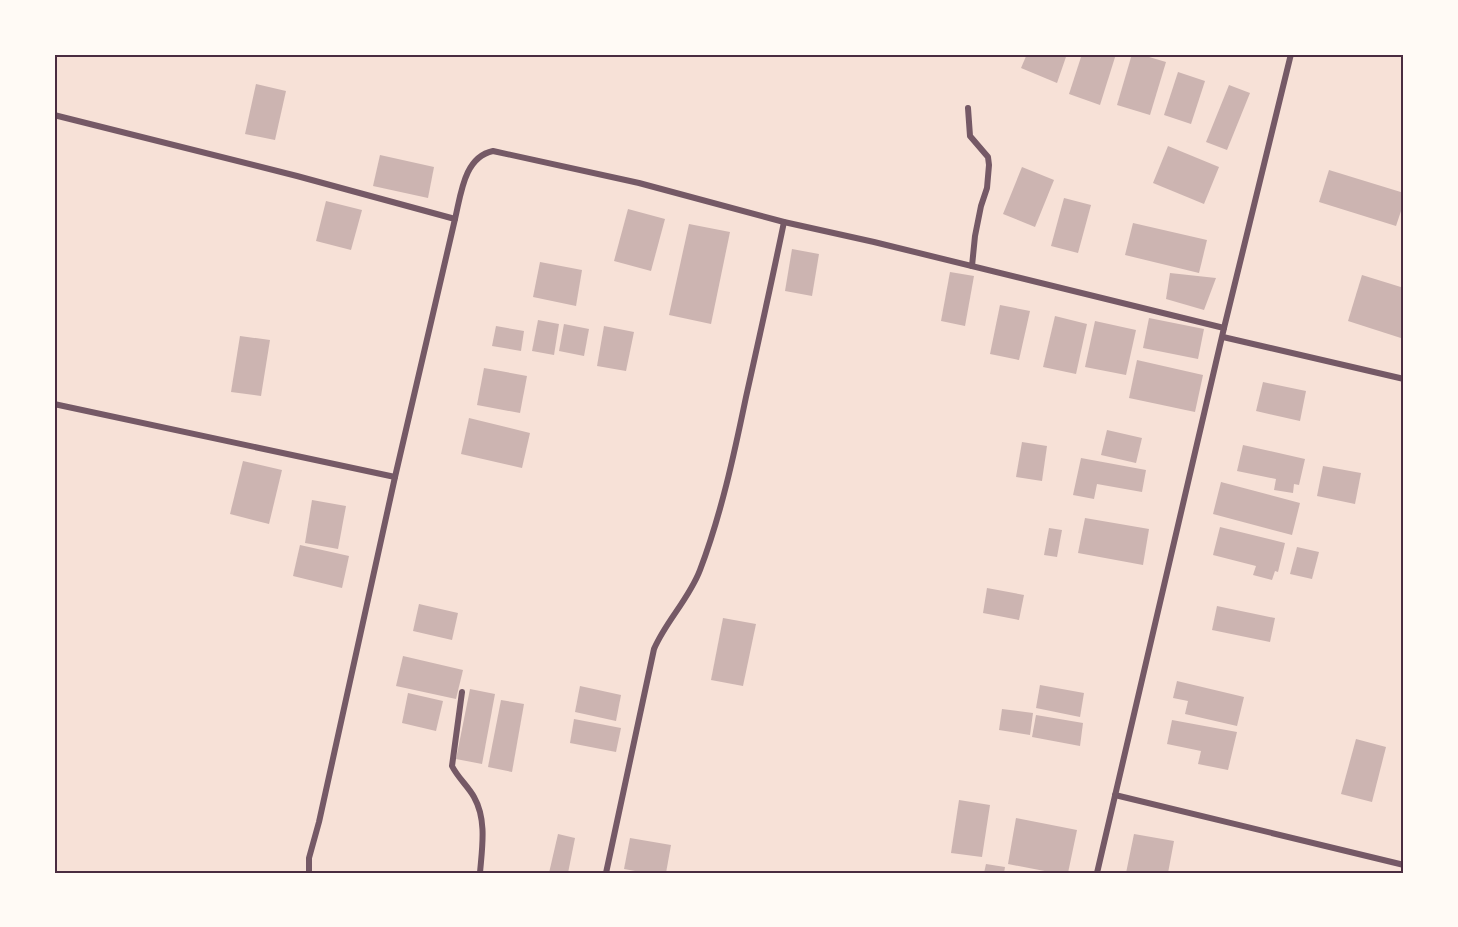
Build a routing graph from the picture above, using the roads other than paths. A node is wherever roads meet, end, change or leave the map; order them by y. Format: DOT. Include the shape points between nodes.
graph roads {
  1 [pos="1291,54"];
  2 [pos="968,108"];
  3 [pos="54,115"];
  4 [pos="455,219"];
  5 [pos="784,222"];
  6 [pos="972,266"];
  7 [pos="1224,328"];
  8 [pos="1223,337"];
  9 [pos="1404,379"];
  10 [pos="54,404"];
  11 [pos="395,477"];
  12 [pos="462,692"];
  13 [pos="1115,795"];
  14 [pos="1404,865"];
  15 [pos="309,873"];
  16 [pos="480,873"];
  17 [pos="606,873"];
  18 [pos="1096,873"];
  1 -- 7 [label="street"];
  2 -- 6 [label="street" via="970,136 990,165"];
  3 -- 4 [label="street"];
  4 -- 5 [label="street" via="465,176 483,153 493,151 639,183"];
  4 -- 11 [label="street"];
  5 -- 6 [label="street"];
  5 -- 17 [label="street" via="718,512 692,587 654,649"];
  6 -- 7 [label="street"];
  7 -- 8 [label="street"];
  8 -- 9 [label="street"];
  8 -- 13 [label="street"];
  10 -- 11 [label="street"];
  11 -- 15 [label="street" via="309,858"];
  12 -- 16 [label="street" via="452,766 479,809 483,827"];
  13 -- 14 [label="street"];
  13 -- 18 [label="street"];
}
